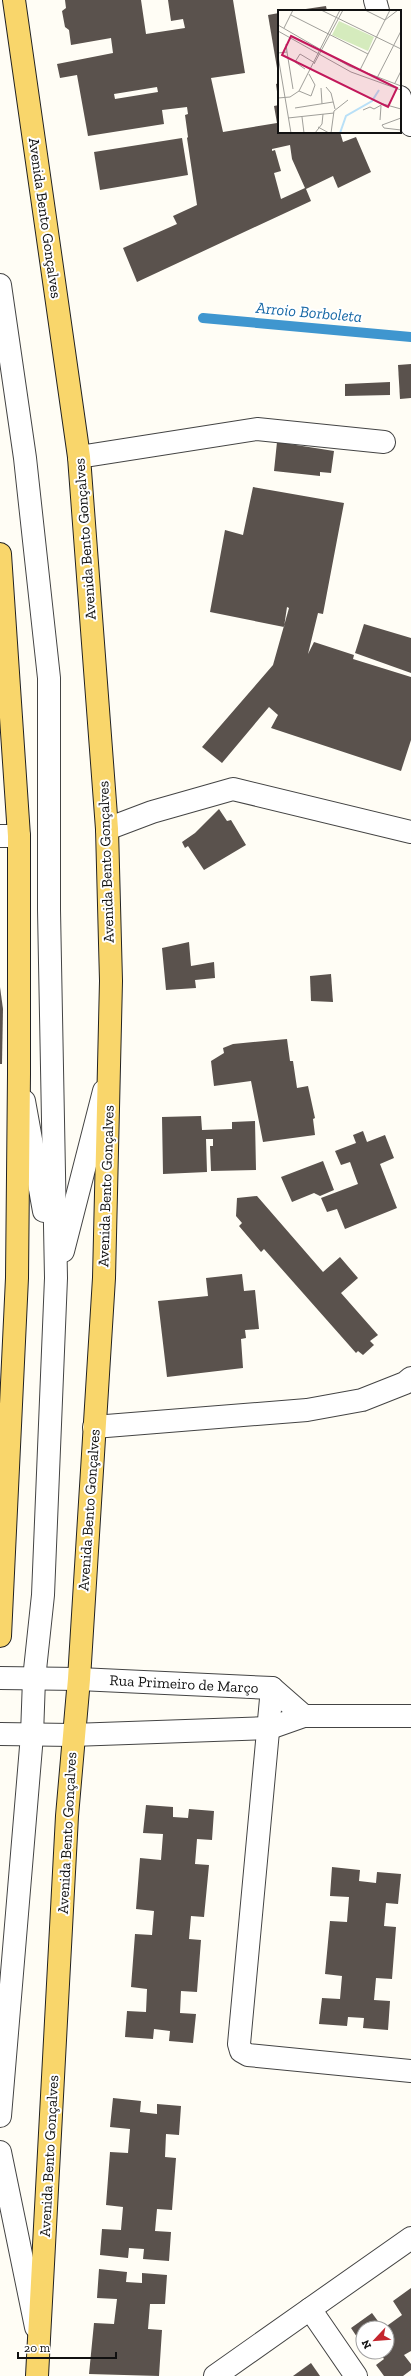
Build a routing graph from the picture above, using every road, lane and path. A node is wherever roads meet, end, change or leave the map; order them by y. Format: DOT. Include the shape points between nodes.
graph roads {
  1 [pos="14,0"];
  2 [pos="375,0"];
  3 [pos="378,10"];
  4 [pos="401,100"];
  5 [pos="411,125"];
  6 [pos="0,285"];
  7 [pos="384,442"];
  8 [pos="79,457"];
  9 [pos="0,554"];
  10 [pos="107,829"];
  11 [pos="411,832"];
  12 [pos="9,836"];
  13 [pos="110,1068"];
  14 [pos="20,1074"];
  15 [pos="56,1278"];
  16 [pos="411,1378"];
  17 [pos="94,1427"];
  18 [pos="5,1442"];
  19 [pos="0,1636"];
  20 [pos="0,1678"];
  21 [pos="34,1679"];
  22 [pos="79,1679"];
  23 [pos="272,1688"];
  24 [pos="304,1716"];
  25 [pos="411,1716"];
  26 [pos="270,1728"];
  27 [pos="0,1734"];
  28 [pos="32,1736"];
  29 [pos="72,1736"];
  30 [pos="411,2071"];
  31 [pos="0,2116"];
  32 [pos="0,2152"];
  33 [pos="411,2238"];
  34 [pos="310,2309"];
  35 [pos="40,2344"];
  36 [pos="37,2376"];
  37 [pos="215,2376"];
  38 [pos="356,2376"];
  1 -- 8 [label="main road, Avenida Bento Gonçalves"];
  2 -- 3 [label="street"];
  4 -- 5 [label="street"];
  6 -- 15 [label="street" via="25,458 49,678 49,910"];
  7 -- 8 [label="street" via="256,429"];
  8 -- 10 [label="main road, Avenida Bento Gonçalves"];
  9 -- 12 [label="main road"];
  10 -- 11 [label="street" via="152,812 233,789"];
  10 -- 13 [label="main road, Avenida Bento Gonçalves" via="111,981"];
  12 -- 14 [label="main road"];
  13 -- 15 [label="street"];
  13 -- 17 [label="main road, Avenida Bento Gonçalves" via="104,1278"];
  14 -- 15 [label="street"];
  14 -- 18 [label="main road" via="17,1278"];
  15 -- 21 [label="street" via="43,1595"];
  16 -- 17 [label="street" via="406,1383 362,1400 307,1410"];
  17 -- 22 [label="main road, Avenida Bento Gonçalves"];
  18 -- 19 [label="main road"];
  20 -- 21 [label="street, Rua Primeiro de Março"];
  21 -- 22 [label="street, Rua Primeiro de Março"];
  21 -- 28 [label="street"];
  22 -- 23 [label="street, Rua Primeiro de Março"];
  22 -- 29 [label="main road, Avenida Bento Gonçalves"];
  23 -- 24 [label="street, Rua Primeiro de Março"];
  23 -- 26 [label="street"];
  24 -- 25 [label="street"];
  24 -- 26 [label="street"];
  26 -- 29 [label="street"];
  26 -- 30 [label="street" via="239,2044 241,2051 248,2055"];
  27 -- 28 [label="street"];
  28 -- 29 [label="street"];
  28 -- 31 [label="street"];
  29 -- 35 [label="main road, Avenida Bento Gonçalves"];
  32 -- 35 [label="street"];
  33 -- 34 [label="street"];
  34 -- 37 [label="street"];
  34 -- 38 [label="street"];
  35 -- 36 [label="main road, Avenida Bento Gonçalves"];
}
